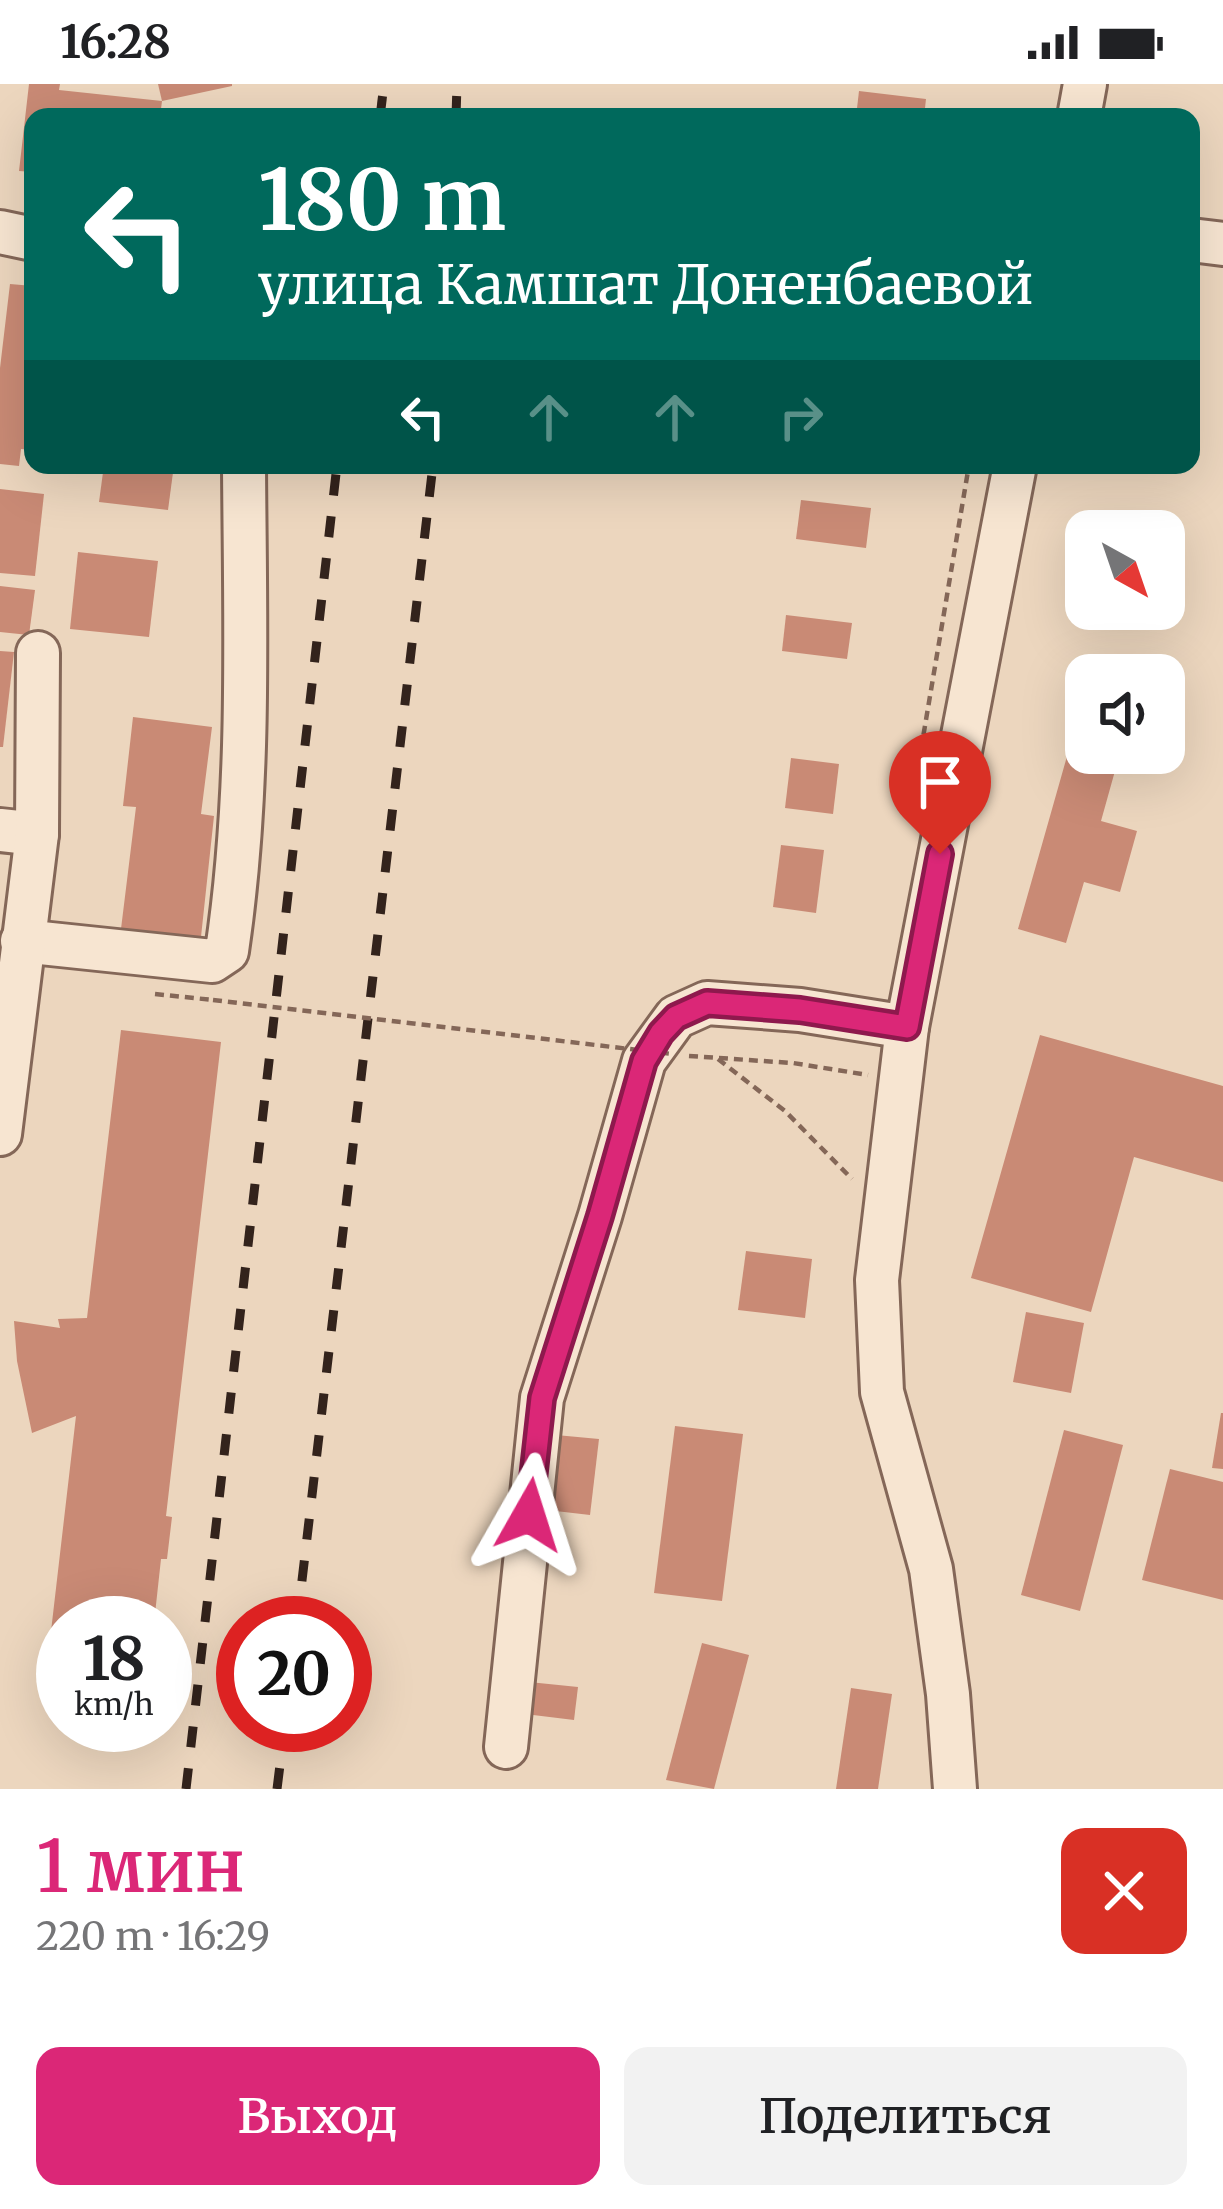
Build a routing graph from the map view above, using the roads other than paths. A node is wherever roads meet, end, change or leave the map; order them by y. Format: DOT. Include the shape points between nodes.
graph roads {
  1 [pos="244,474"];
  2 [pos="1013,474"];
  3 [pos="38,653"];
  4 [pos="19,832"];
  5 [pos="22,941"];
  6 [pos="907,1027"];
  7 [pos="4,1058"];
  8 [pos="0,1134"];
  9 [pos="506,1747"];
  10 [pos="955,1789"];
  1 -- 5 [label="street" via="246,740 226,951 212,961"];
  2 -- 6 [label="street"];
  3 -- 4 [label="street"];
  4 -- 5 [label="street"];
  5 -- 7 [label="street"];
  6 -- 9 [label="street" via="707,1003 676,1017 644,1061 542,1398"];
  6 -- 10 [label="street" via="877,1280 882,1392 931,1569"];
  7 -- 8 [label="street"];
}
